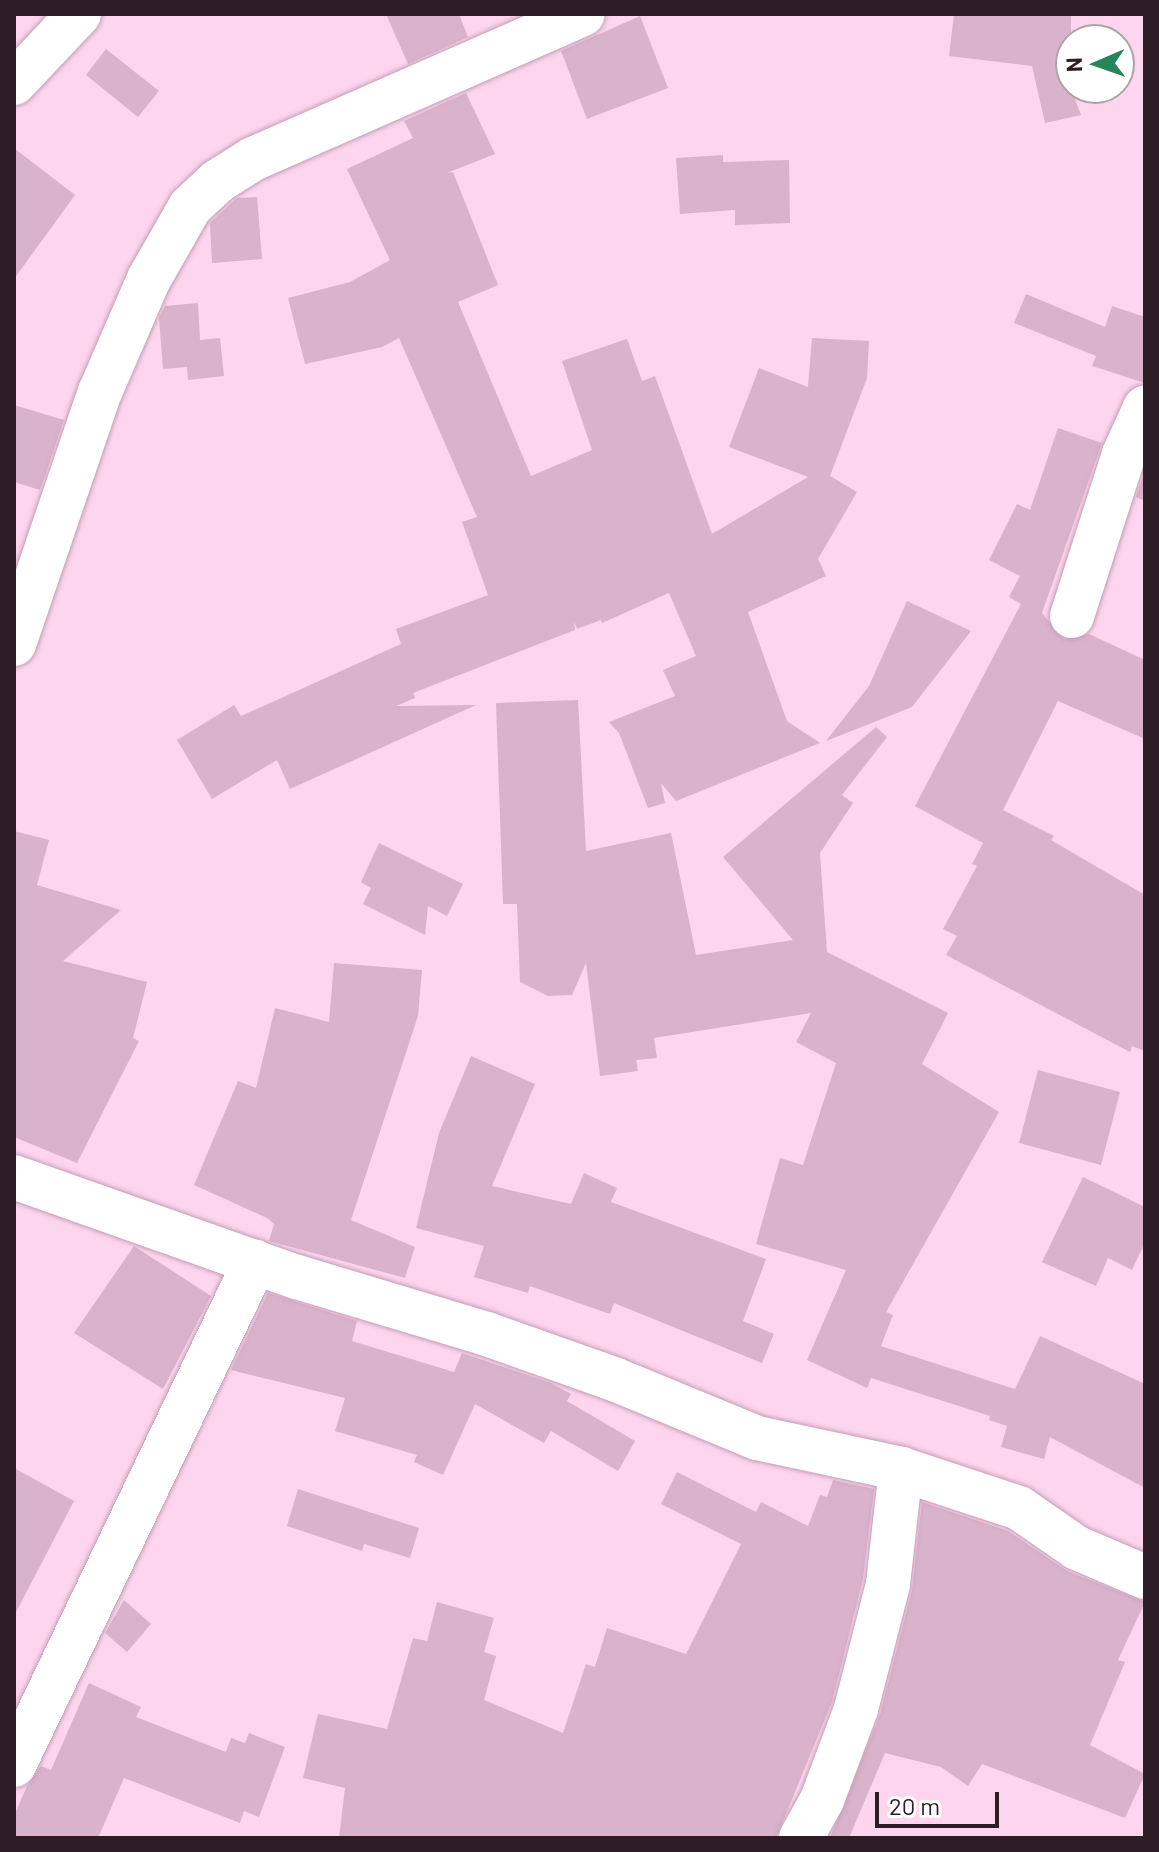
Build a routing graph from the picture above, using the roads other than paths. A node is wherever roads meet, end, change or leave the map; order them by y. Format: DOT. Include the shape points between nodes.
graph roads {
  1 [pos="79,14"];
  2 [pos="583,14"];
  3 [pos="14,83"];
  4 [pos="1145,408"];
  5 [pos="1072,616"];
  6 [pos="14,644"];
  7 [pos="14,1177"];
  8 [pos="255,1262"];
  9 [pos="901,1469"];
  10 [pos="1145,1577"];
  11 [pos="14,1765"];
  12 [pos="801,1838"];
  1 -- 3 [label="street"];
  2 -- 6 [label="street" via="253,159 190,207 149,279 100,392"];
  4 -- 5 [label="street" via="1124,454"];
  7 -- 8 [label="street"];
  8 -- 9 [label="street" via="515,1344 757,1438"];
  8 -- 11 [label="street"];
  9 -- 10 [label="street" via="1019,1508 1077,1548"];
  9 -- 12 [label="street" via="888,1584 856,1709 822,1800"];
}
